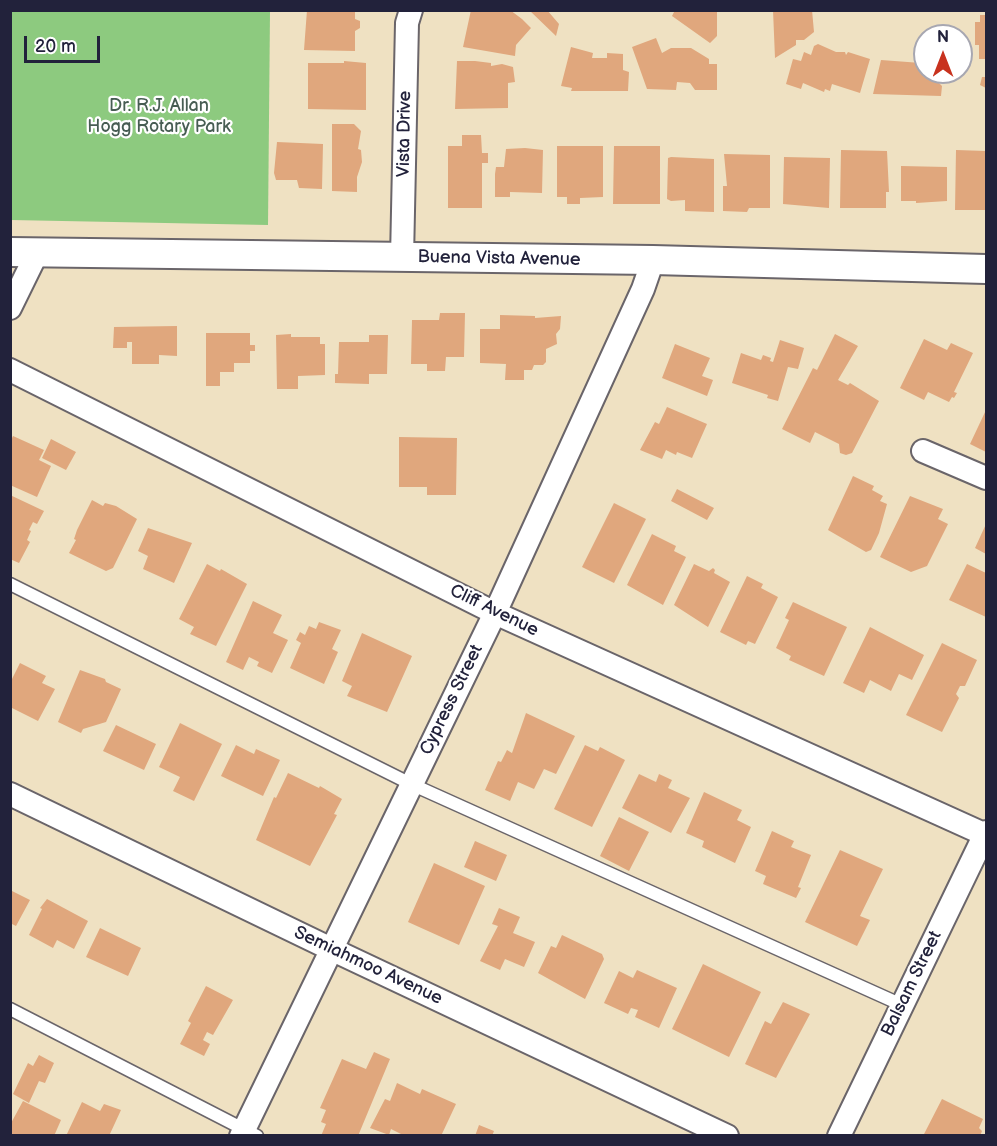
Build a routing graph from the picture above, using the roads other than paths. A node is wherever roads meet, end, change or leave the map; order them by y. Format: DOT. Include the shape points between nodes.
graph roads {
  1 [pos="411,10"];
  2 [pos="24,253"];
  3 [pos="402,258"];
  4 [pos="653,260"];
  5 [pos="987,269"];
  6 [pos="10,308"];
  7 [pos="10,370"];
  8 [pos="923,451"];
  9 [pos="987,478"];
  10 [pos="10,584"];
  11 [pos="495,613"];
  12 [pos="411,784"];
  13 [pos="10,794"];
  14 [pos="986,834"];
  15 [pos="331,949"];
  16 [pos="902,1005"];
  17 [pos="10,1009"];
  18 [pos="247,1133"];
  19 [pos="727,1136"];
  20 [pos="838,1136"];
  1 -- 3 [label="street, Vista Drive" via="407,23"];
  2 -- 3 [label="street, Buena Vista Avenue"];
  2 -- 6 [label="street"];
  3 -- 4 [label="street, Buena Vista Avenue"];
  4 -- 5 [label="street, Buena Vista Avenue"];
  4 -- 11 [label="street, Cypress Street"];
  7 -- 11 [label="street, Cliff Avenue"];
  8 -- 9 [label="street"];
  10 -- 12 [label="lane"];
  11 -- 12 [label="street, Cypress Street"];
  11 -- 14 [label="street, Cliff Avenue"];
  12 -- 15 [label="street, Cypress Street"];
  12 -- 16 [label="lane"];
  13 -- 15 [label="street, Semiahmoo Avenue"];
  14 -- 16 [label="street, Balsam Street"];
  15 -- 18 [label="street, Cypress Street"];
  15 -- 19 [label="street, Semiahmoo Avenue"];
  16 -- 20 [label="street, Balsam Street"];
  17 -- 18 [label="lane"];
}
